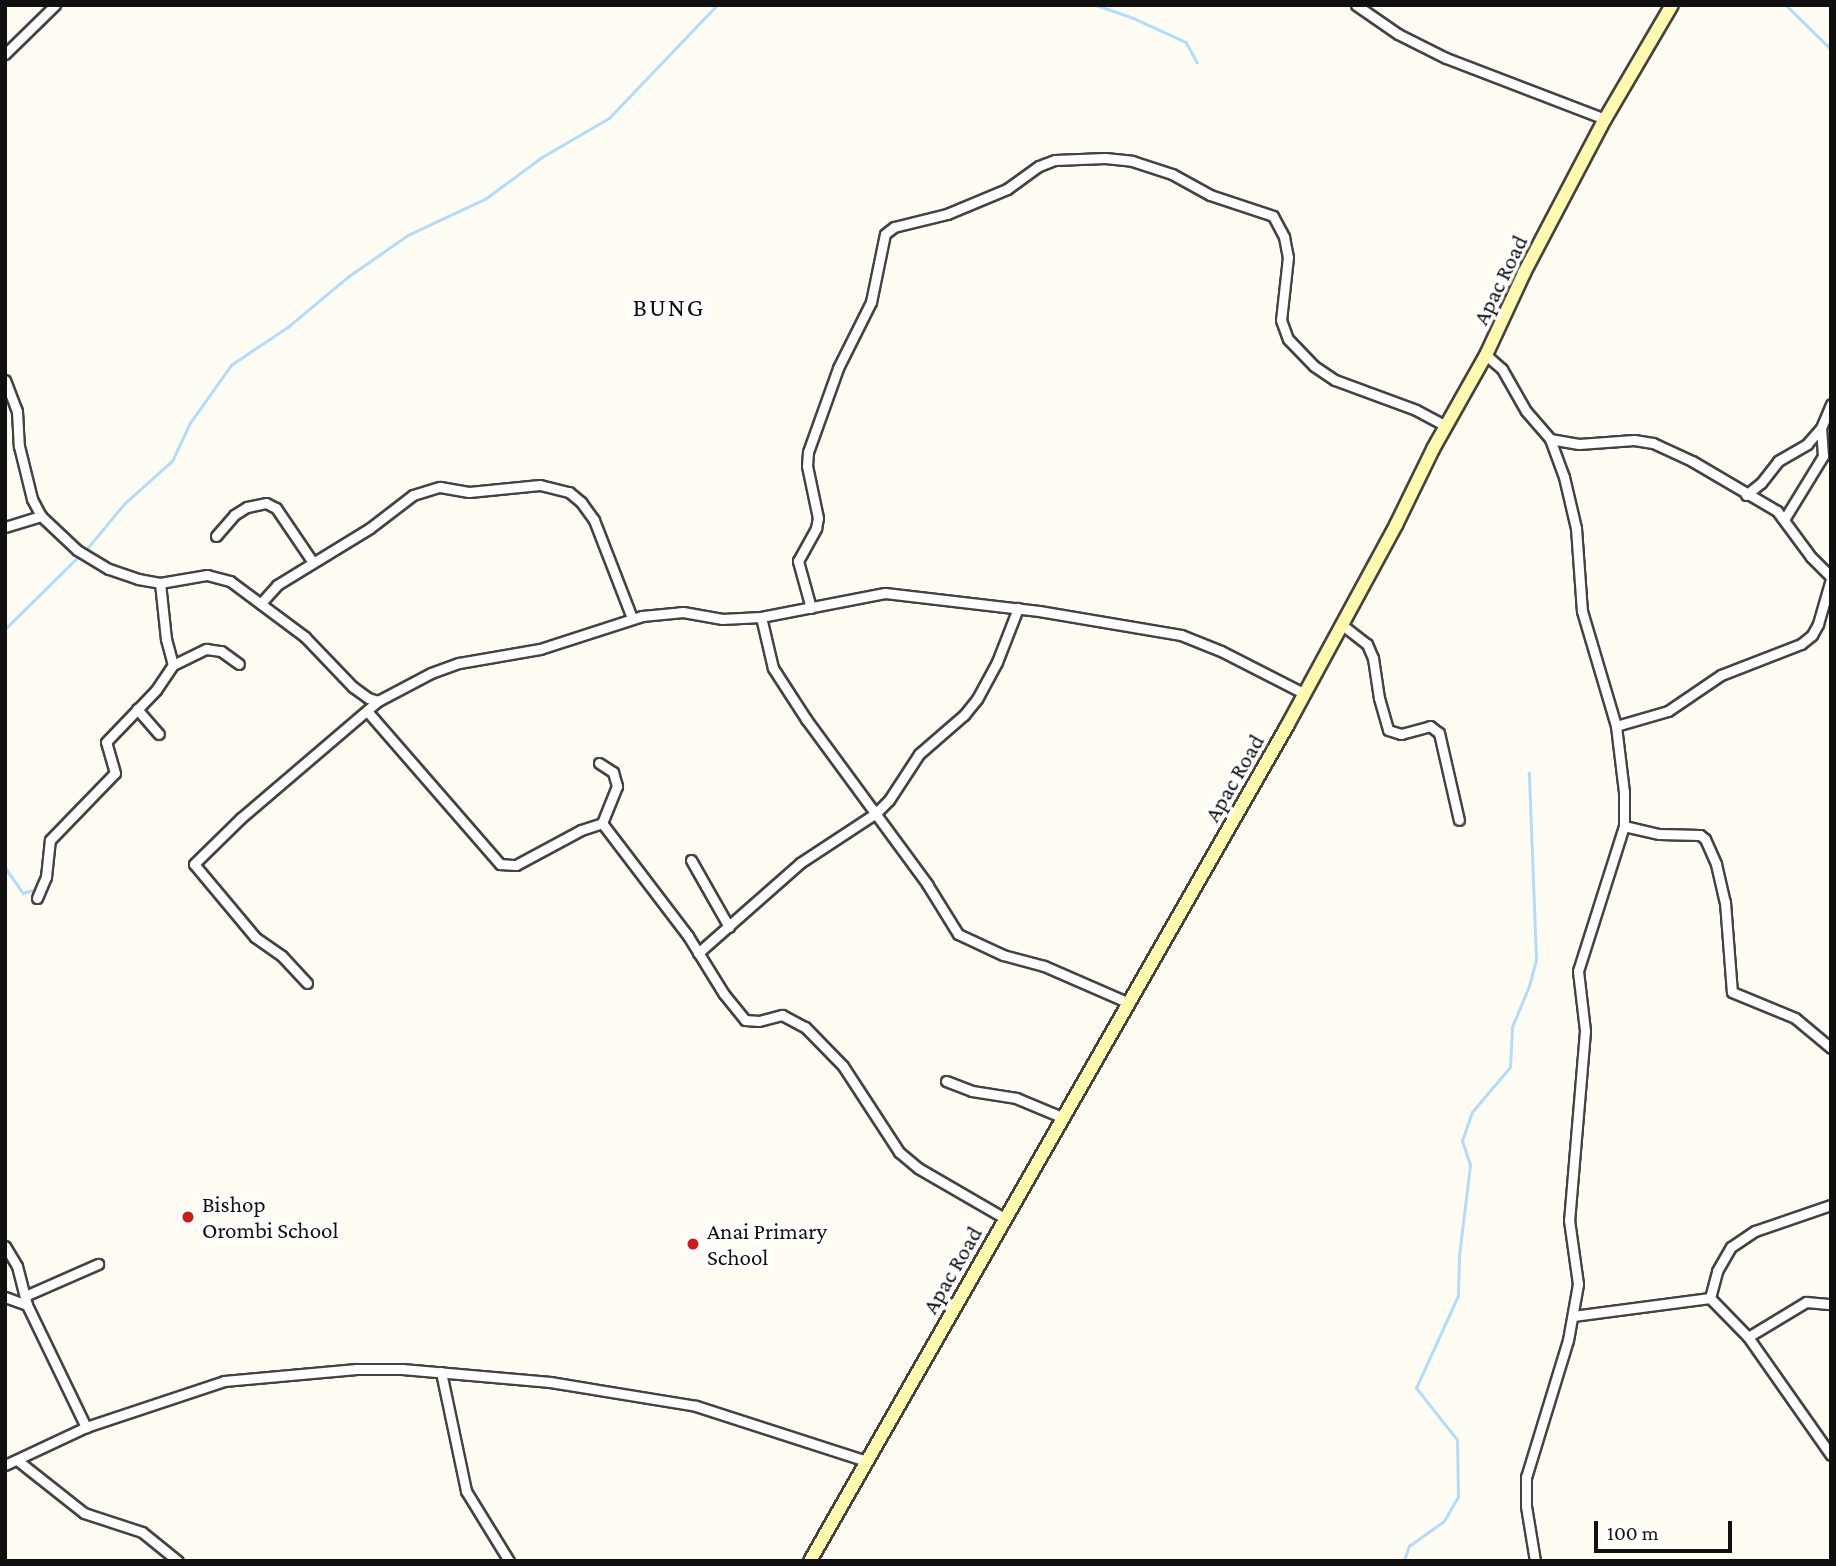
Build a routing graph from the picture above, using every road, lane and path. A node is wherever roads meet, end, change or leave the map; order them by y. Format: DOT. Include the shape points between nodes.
graph roads {
  1 [pos="55,5"];
  2 [pos="1356,5"];
  3 [pos="1672,5"];
  4 [pos="5,54"];
  5 [pos="1605,119"];
  6 [pos="1486,355"];
  7 [pos="5,380"];
  8 [pos="1831,404"];
  9 [pos="1446,426"];
  10 [pos="1821,428"];
  11 [pos="1550,439"];
  12 [pos="1746,495"];
  13 [pos="40,516"];
  14 [pos="1786,519"];
  15 [pos="5,527"];
  16 [pos="216,536"];
  17 [pos="312,561"];
  18 [pos="1831,578"];
  19 [pos="160,583"];
  20 [pos="261,603"];
  21 [pos="811,608"];
  22 [pos="1018,608"];
  23 [pos="632,618"];
  24 [pos="761,618"];
  25 [pos="1341,624"];
  26 [pos="239,664"];
  27 [pos="173,665"];
  28 [pos="1305,694"];
  29 [pos="378,701"];
  30 [pos="137,709"];
  31 [pos="367,711"];
  32 [pos="1616,726"];
  33 [pos="159,734"];
  34 [pos="599,763"];
  35 [pos="876,813"];
  36 [pos="1459,821"];
  37 [pos="602,823"];
  38 [pos="1623,826"];
  39 [pos="691,860"];
  40 [pos="37,898"];
  41 [pos="729,927"];
  42 [pos="698,953"];
  43 [pos="307,983"];
  44 [pos="1129,1003"];
  45 [pos="1831,1048"];
  46 [pos="946,1081"];
  47 [pos="1064,1118"];
  48 [pos="1831,1205"];
  49 [pos="1006,1219"];
  50 [pos="5,1247"];
  51 [pos="98,1264"];
  52 [pos="5,1297"];
  53 [pos="1710,1298"];
  54 [pos="26,1301"];
  55 [pos="1831,1304"];
  56 [pos="1573,1316"];
  57 [pos="1748,1337"];
  58 [pos="441,1372"];
  59 [pos="86,1427"];
  60 [pos="1831,1455"];
  61 [pos="17,1460"];
  62 [pos="866,1461"];
  63 [pos="5,1465"];
  64 [pos="178,1561"];
  65 [pos="509,1561"];
  66 [pos="810,1561"];
  67 [pos="1535,1561"];
  1 -- 4 [label="street"];
  2 -- 5 [label="street" via="1398,34 1446,58"];
  3 -- 5 [label="main road, Apac Road"];
  5 -- 6 [label="main road, Apac Road"];
  6 -- 9 [label="main road, Apac Road"];
  6 -- 11 [label="street" via="1502,369 1526,411"];
  7 -- 13 [label="street" via="17,411 25,475"];
  8 -- 10 [label="street"];
  9 -- 21 [label="street" via="1335,380 1288,339 1281,320 1288,257 1273,216 1132,161 1055,160 998,193 947,214 894,227 885,234 871,302 838,368 808,452 818,518 798,561"];
  9 -- 25 [label="main road, Apac Road"];
  10 -- 12 [label="street" via="1801,450 1778,461"];
  10 -- 14 [label="street" via="1824,456"];
  11 -- 12 [label="street" via="1580,444 1653,443"];
  11 -- 32 [label="street" via="1576,528 1582,611"];
  12 -- 14 [label="street"];
  13 -- 15 [label="street"];
  13 -- 19 [label="street" via="77,550 109,569"];
  14 -- 18 [label="street"];
  16 -- 17 [label="street" via="234,515 266,503 276,508"];
  17 -- 20 [label="street" via="277,585"];
  17 -- 23 [label="street" via="428,488 469,492 540,485 569,492 594,520"];
  18 -- 32 [label="street" via="1818,624 1801,644 1721,675 1668,711"];
  19 -- 20 [label="street" via="207,575 230,581"];
  19 -- 27 [label="street"];
  20 -- 29 [label="street" via="305,637 344,680"];
  21 -- 22 [label="street" via="885,593"];
  21 -- 24 [label="street"];
  22 -- 28 [label="street" via="1181,635 1221,650"];
  22 -- 35 [label="street" via="977,699 919,754"];
  23 -- 24 [label="street" via="683,612 722,619"];
  23 -- 29 [label="street" via="540,649 460,663"];
  24 -- 35 [label="street" via="773,668"];
  25 -- 28 [label="main road, Apac Road"];
  25 -- 36 [label="street" via="1367,644 1388,730 1401,734 1430,726 1439,733"];
  26 -- 27 [label="street" via="206,649"];
  27 -- 30 [label="street"];
  28 -- 44 [label="main road, Apac Road"];
  29 -- 31 [label="street"];
  30 -- 33 [label="street"];
  30 -- 40 [label="street" via="106,742 115,773 50,840 46,877"];
  31 -- 37 [label="street" via="500,864 516,865"];
  31 -- 43 [label="street" via="194,864 255,937 282,956"];
  32 -- 38 [label="street"];
  34 -- 37 [label="street" via="613,772 617,786"];
  35 -- 41 [label="street" via="800,863"];
  35 -- 44 [label="street" via="964,939 1044,966"];
  37 -- 42 [label="street"];
  38 -- 45 [label="street" via="1705,839 1724,902 1732,992 1794,1018"];
  38 -- 56 [label="street" via="1578,971 1585,1031 1569,1220 1578,1284"];
  39 -- 41 [label="street"];
  41 -- 42 [label="street"];
  42 -- 49 [label="street" via="745,1020 782,1015 805,1027 843,1066 899,1152"];
  44 -- 47 [label="main road, Apac Road"];
  46 -- 47 [label="street" via="972,1091 1016,1098"];
  47 -- 49 [label="main road, Apac Road"];
  48 -- 53 [label="street" via="1755,1231 1731,1247 1720,1264"];
  49 -- 62 [label="main road, Apac Road"];
  50 -- 54 [label="street" via="17,1266"];
  51 -- 54 [label="street"];
  52 -- 54 [label="street"];
  53 -- 56 [label="street"];
  53 -- 57 [label="street"];
  54 -- 59 [label="street"];
  55 -- 57 [label="street" via="1806,1302"];
  56 -- 67 [label="street" via="1526,1477 1525,1506"];
  57 -- 60 [label="street"];
  58 -- 59 [label="street" via="356,1369 224,1381"];
  58 -- 62 [label="street" via="550,1382 695,1406"];
  58 -- 65 [label="street" via="466,1491"];
  59 -- 61 [label="street"];
  61 -- 63 [label="street"];
  61 -- 64 [label="street" via="84,1513 142,1532"];
  62 -- 66 [label="main road, Apac Road"];
}
